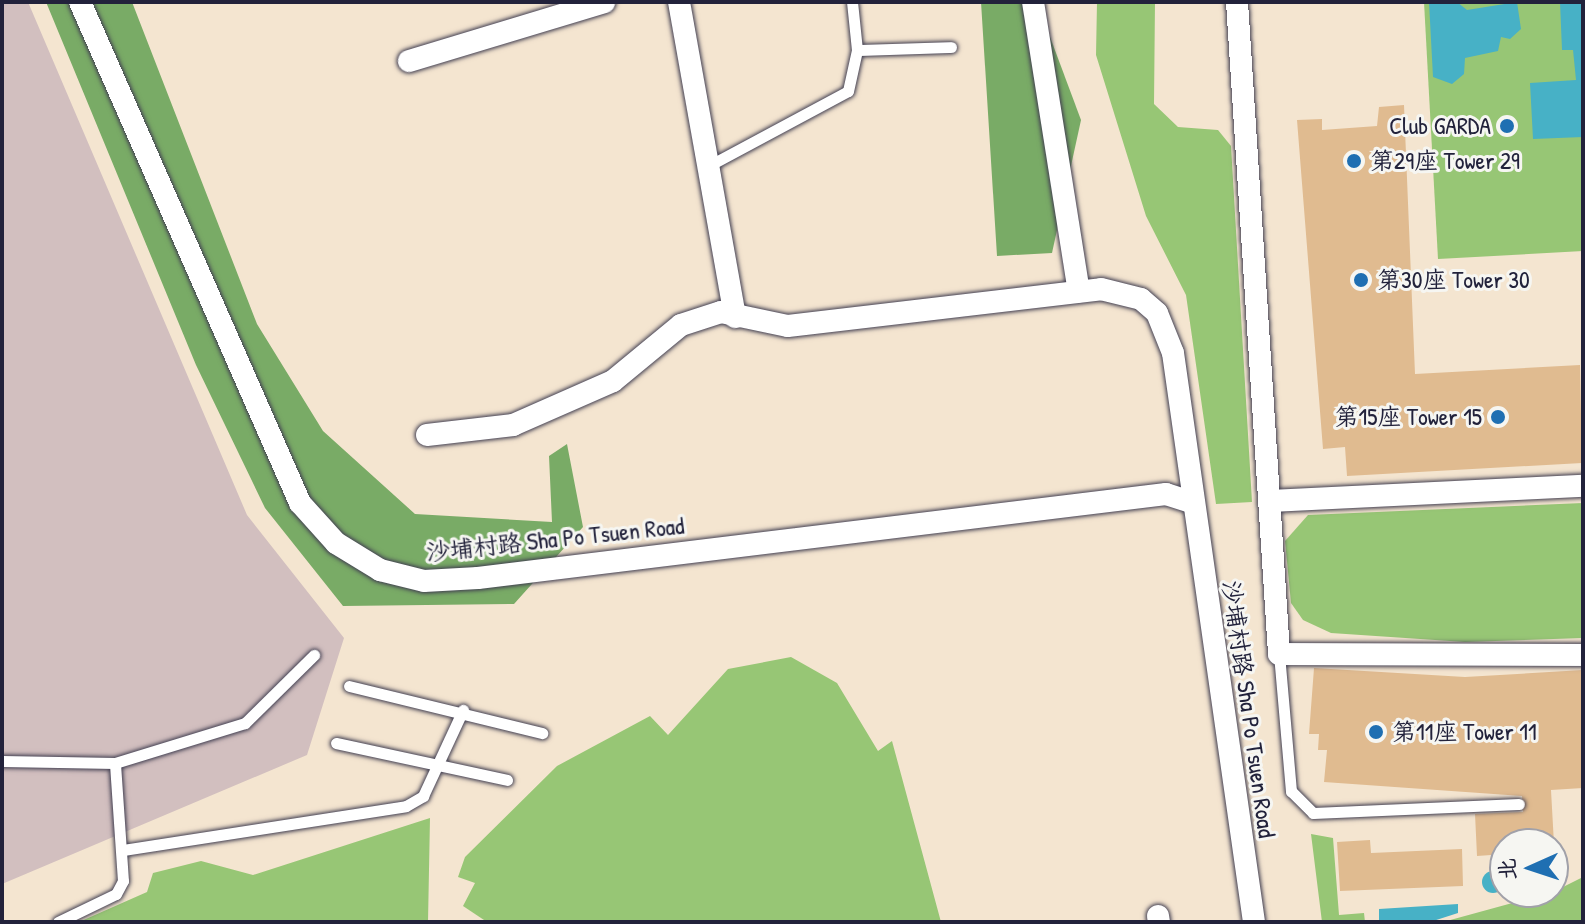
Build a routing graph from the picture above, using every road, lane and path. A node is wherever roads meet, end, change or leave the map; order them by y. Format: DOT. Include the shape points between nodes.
graph roads {
  1 [pos="80,2"];
  2 [pos="604,2"];
  3 [pos="679,2"];
  4 [pos="852,2"];
  5 [pos="1033,2"];
  6 [pos="1237,2"];
  7 [pos="951,47"];
  8 [pos="857,50"];
  9 [pos="409,61"];
  10 [pos="712,164"];
  11 [pos="1079,291"];
  12 [pos="735,317"];
  13 [pos="427,435"];
  14 [pos="1583,486"];
  15 [pos="1271,501"];
  16 [pos="1193,503"];
  17 [pos="1279,654"];
  18 [pos="314,655"];
  19 [pos="1583,655"];
  20 [pos="349,686"];
  21 [pos="463,710"];
  22 [pos="542,733"];
  23 [pos="336,743"];
  24 [pos="2,761"];
  25 [pos="115,763"];
  26 [pos="436,767"];
  27 [pos="507,780"];
  28 [pos="1519,804"];
  29 [pos="123,850"];
  30 [pos="58,922"];
  31 [pos="1254,922"];
  1 -- 16 [label="street, 沙埔村路 Sha Po Tsuen Road" via="300,503 336,543 380,570 424,581 478,578 1166,494"];
  2 -- 9 [label="street"];
  3 -- 10 [label="street"];
  4 -- 8 [label="lane"];
  5 -- 11 [label="street"];
  6 -- 15 [label="street"];
  7 -- 8 [label="lane"];
  8 -- 10 [label="lane" via="848,91"];
  10 -- 12 [label="street"];
  11 -- 12 [label="street, 沙埔村路 Sha Po Tsuen Road" via="788,326"];
  11 -- 16 [label="street, 沙埔村路 Sha Po Tsuen Road" via="1122,290 1141,299 1168,332"];
  12 -- 13 [label="street, 沙埔村路 Sha Po Tsuen Road" via="721,312 681,325 613,381 513,425"];
  14 -- 15 [label="street"];
  15 -- 17 [label="street"];
  16 -- 31 [label="street, 沙埔村路 Sha Po Tsuen Road"];
  17 -- 19 [label="street"];
  17 -- 28 [label="lane" via="1291,791 1313,813"];
  18 -- 25 [label="lane" via="245,723"];
  20 -- 21 [label="lane"];
  21 -- 22 [label="lane"];
  21 -- 26 [label="lane"];
  23 -- 26 [label="lane"];
  24 -- 25 [label="lane"];
  25 -- 29 [label="lane"];
  26 -- 27 [label="lane"];
  26 -- 29 [label="lane" via="423,796 406,806"];
  29 -- 30 [label="lane" via="116,894"];
}
